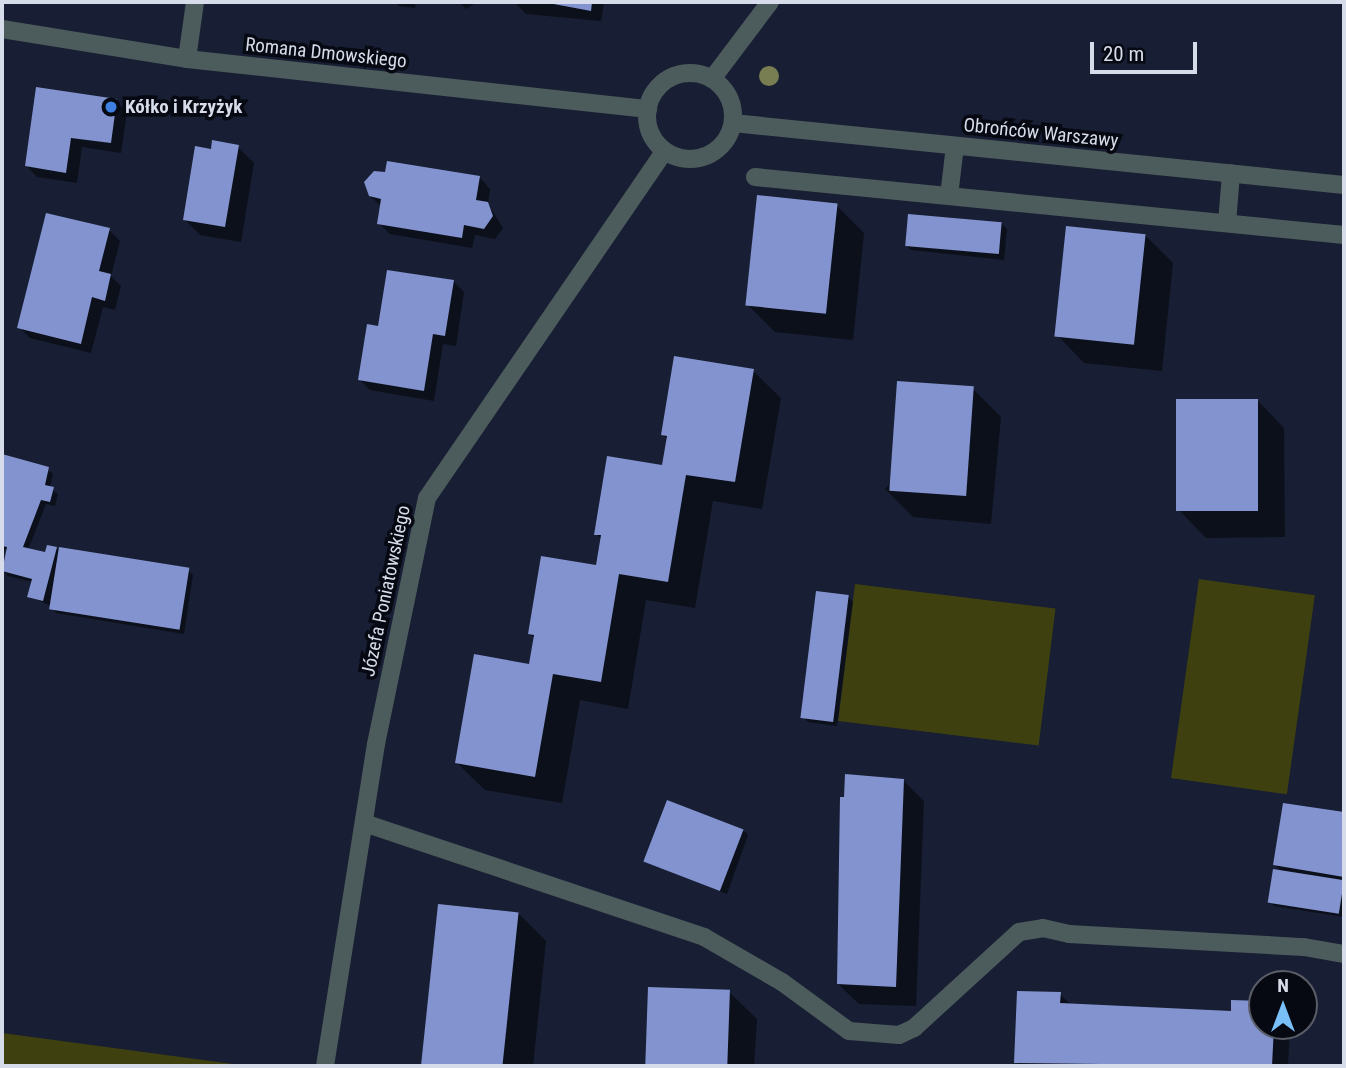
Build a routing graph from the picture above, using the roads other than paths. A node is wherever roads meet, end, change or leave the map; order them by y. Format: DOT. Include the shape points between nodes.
graph roads {
  1 [pos="195,2"];
  2 [pos="771,2"];
  3 [pos="2,29"];
  4 [pos="187,59"];
  5 [pos="712,79"];
  6 [pos="648,109"];
  7 [pos="733,123"];
  8 [pos="955,146"];
  9 [pos="665,151"];
  10 [pos="1231,173"];
  11 [pos="755,177"];
  12 [pos="1344,185"];
  13 [pos="949,196"];
  14 [pos="1227,223"];
  15 [pos="1344,234"];
  16 [pos="363,823"];
  17 [pos="1344,954"];
  18 [pos="325,1066"];
  1 -- 4 [label="street"];
  2 -- 5 [label="street"];
  3 -- 4 [label="street, Romana Dmowskiego"];
  4 -- 6 [label="street, Romana Dmowskiego"];
  5 -- 6 [label="street" via="699,74 671,77 660,86"];
  5 -- 7 [label="street" via="730,100"];
  6 -- 9 [label="street" via="650,133"];
  7 -- 8 [label="street, Obrońców Warszawy"];
  7 -- 9 [label="street" via="726,140 704,156 677,157"];
  8 -- 10 [label="street, Obrońców Warszawy"];
  8 -- 13 [label="street"];
  9 -- 16 [label="street, Józefa Poniatowskiego" via="427,498"];
  10 -- 12 [label="street, Obrońców Warszawy"];
  10 -- 14 [label="street"];
  11 -- 13 [label="street"];
  13 -- 14 [label="street"];
  14 -- 15 [label="street"];
  16 -- 17 [label="street" via="704,937 782,982 849,1031 899,1035 914,1028 1019,932 1042,928 1069,934 1304,947"];
  16 -- 18 [label="street, Józefa Poniatowskiego"];
}
